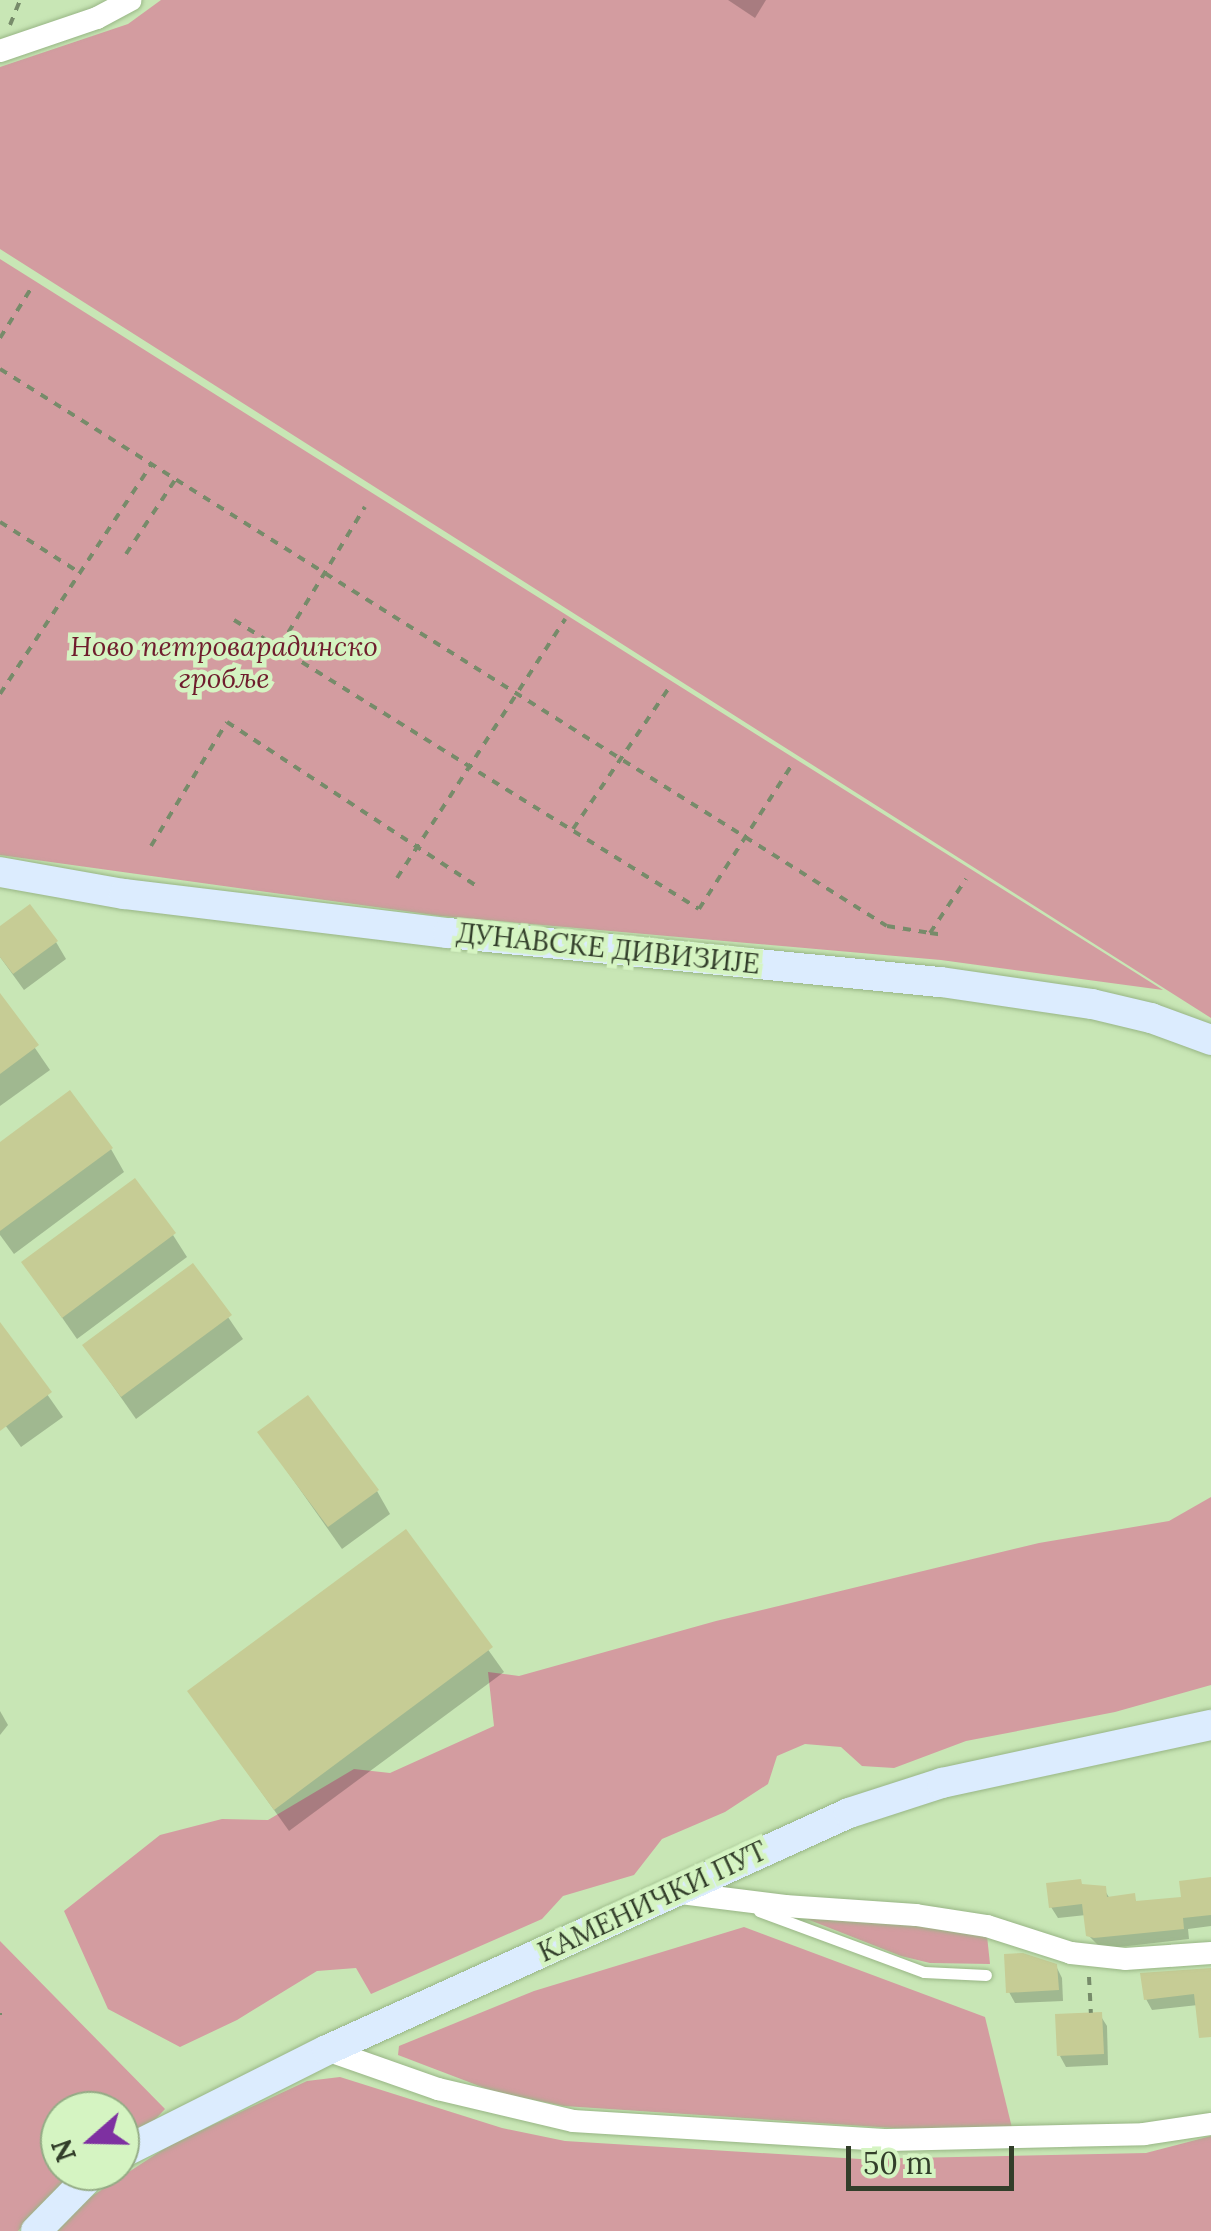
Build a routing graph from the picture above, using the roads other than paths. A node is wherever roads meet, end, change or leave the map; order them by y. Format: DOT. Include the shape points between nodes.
graph roads {
  1 [pos="132,0"];
  2 [pos="0,52"];
  3 [pos="0,872"];
  4 [pos="1211,1040"];
  5 [pos="1211,1725"];
  6 [pos="672,1892"];
  7 [pos="732,1900"];
  8 [pos="1211,1952"];
  9 [pos="986,1975"];
  10 [pos="327,2050"];
  11 [pos="1211,2124"];
  12 [pos="140,2144"];
  13 [pos="75,2191"];
  14 [pos="36,2231"];
  1 -- 2 [label="street"];
  3 -- 4 [label="main road, ДУНАВСКЕ ДИВИЗИЈЕ" via="124,894 448,932 941,982 1092,1004"];
  5 -- 6 [label="main road, КАМЕНИЧКИ ПУТ" via="942,1783 849,1813"];
  6 -- 7 [label="street"];
  6 -- 10 [label="main road, КАМЕНИЧКИ ПУТ"];
  7 -- 8 [label="street" via="916,1915 987,1926 1087,1955"];
  7 -- 9 [label="lane" via="924,1972"];
  10 -- 11 [label="street" via="438,2090 573,2121 888,2140 1144,2134"];
  10 -- 12 [label="main road, КАМЕНИЧКИ ПУТ"];
  13 -- 14 [label="main road"];
}
